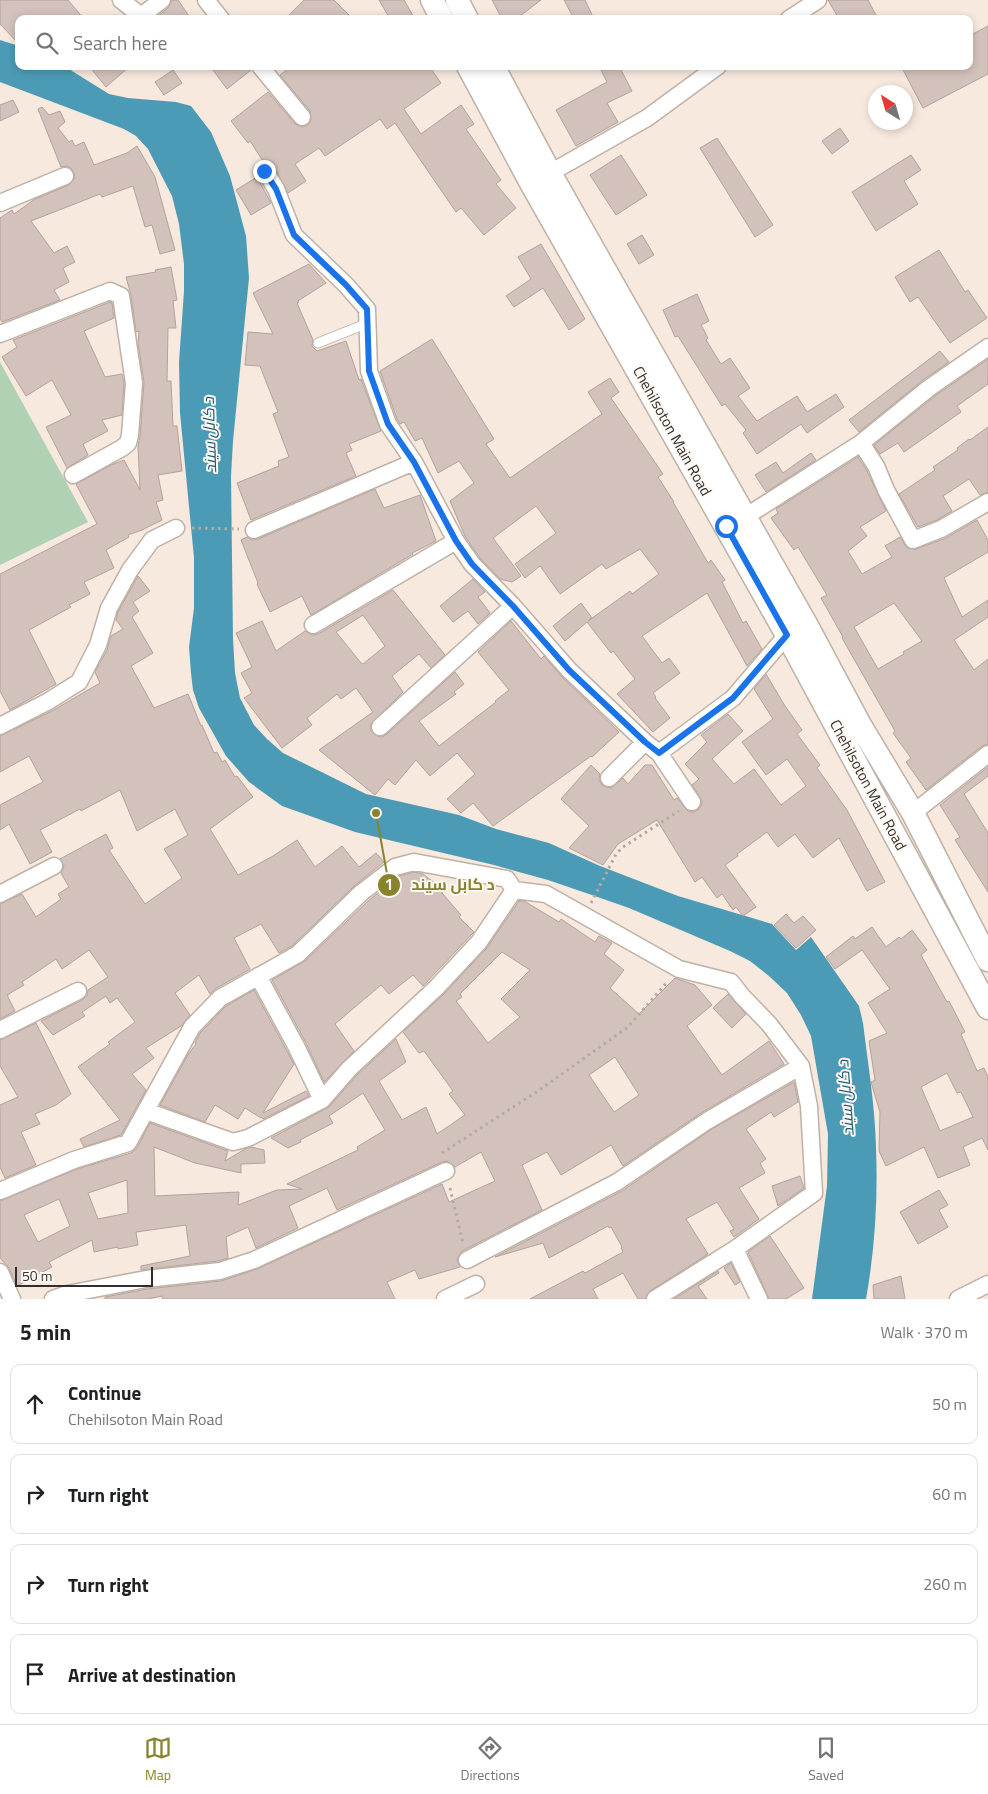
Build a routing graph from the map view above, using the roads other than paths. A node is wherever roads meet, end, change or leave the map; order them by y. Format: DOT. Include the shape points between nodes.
graph roads {
  1 [pos="121,0"];
  2 [pos="162,0"];
  3 [pos="206,0"];
  4 [pos="432,0"];
  5 [pos="457,0"];
  6 [pos="818,0"];
  7 [pos="140,15"];
  8 [pos="142,15"];
  9 [pos="219,15"];
  10 [pos="440,15"];
  11 [pos="465,15"];
  12 [pos="795,15"];
  13 [pos="263,70"];
  14 [pos="470,70"];
  15 [pos="495,70"];
  16 [pos="713,70"];
  17 [pos="302,117"];
  18 [pos="264,171"];
  19 [pos="550,173"];
  20 [pos="65,176"];
  21 [pos="0,203"];
  22 [pos="368,323"];
  23 [pos="0,334"];
  24 [pos="318,343"];
  25 [pos="988,347"];
  26 [pos="861,442"];
  27 [pos="414,462"];
  28 [pos="73,475"];
  29 [pos="988,502"];
  30 [pos="745,517"];
  31 [pos="176,528"];
  32 [pos="254,530"];
  33 [pos="456,541"];
  34 [pos="513,606"];
  35 [pos="313,625"];
  36 [pos="787,635"];
  37 [pos="0,726"];
  38 [pos="380,727"];
  39 [pos="645,742"];
  40 [pos="659,753"];
  41 [pos="988,754"];
  42 [pos="609,778"];
  43 [pos="692,802"];
  44 [pos="914,813"];
  45 [pos="54,866"];
  46 [pos="514,890"];
  47 [pos="0,894"];
  48 [pos="988,960"];
  49 [pos="258,976"];
  50 [pos="78,991"];
  51 [pos="988,1008"];
  52 [pos="0,1030"];
  53 [pos="800,1066"];
  54 [pos="322,1100"];
  55 [pos="146,1111"];
  56 [pos="446,1171"];
  57 [pos="0,1191"];
  58 [pos="735,1248"];
  59 [pos="467,1260"];
  60 [pos="0,1272"];
  61 [pos="476,1284"];
  62 [pos="988,1284"];
  63 [pos="12,1299"];
  64 [pos="53,1299"];
  65 [pos="445,1299"];
  66 [pos="655,1299"];
  67 [pos="759,1299"];
  68 [pos="958,1299"];
  1 -- 7 [label="street"];
  2 -- 8 [label="street"];
  3 -- 9 [label="street"];
  4 -- 10 [label="main road"];
  5 -- 11 [label="main road"];
  6 -- 12 [label="street"];
  13 -- 17 [label="street"];
  14 -- 36 [label="main road, Chehilsoton Main Road"];
  15 -- 19 [label="main road, Chehilsoton Main Road"];
  16 -- 19 [label="street" via="647,118"];
  18 -- 22 [label="street" via="276,189 294,235 367,309"];
  19 -- 30 [label="main road, Chehilsoton Main Road"];
  20 -- 21 [label="street"];
  22 -- 24 [label="lane"];
  22 -- 27 [label="street" via="369,371 388,424"];
  23 -- 28 [label="street" via="110,290 121,296 134,383 128,443"];
  25 -- 26 [label="street" via="929,388"];
  26 -- 29 [label="street" via="913,540 941,529"];
  26 -- 30 [label="street"];
  27 -- 32 [label="street"];
  27 -- 33 [label="street"];
  30 -- 44 [label="main road, Chehilsoton Main Road" via="860,725"];
  31 -- 37 [label="street" via="152,540 130,570 109,608 98,645 79,682"];
  33 -- 34 [label="street" via="472,564"];
  33 -- 35 [label="street"];
  34 -- 38 [label="street"];
  34 -- 39 [label="street" via="569,670"];
  36 -- 40 [label="street" via="733,698"];
  36 -- 51 [label="main road, Chehilsoton Main Road"];
  39 -- 40 [label="street"];
  39 -- 42 [label="street"];
  40 -- 43 [label="street"];
  41 -- 44 [label="street"];
  44 -- 48 [label="main road, Chehilsoton Main Road"];
  45 -- 47 [label="street"];
  46 -- 49 [label="street" via="507,879 414,862 395,867 361,893 298,954"];
  46 -- 53 [label="street" via="546,894 679,969 731,982 769,1024"];
  46 -- 54 [label="street" via="479,942 436,988 349,1068"];
  49 -- 54 [label="street"];
  49 -- 55 [label="street" via="220,998 192,1027"];
  50 -- 52 [label="street"];
  53 -- 58 [label="street" via="809,1106 814,1194"];
  53 -- 59 [label="street" via="707,1121 617,1182"];
  54 -- 55 [label="street" via="248,1138 233,1142"];
  55 -- 57 [label="street" via="128,1143 74,1160"];
  56 -- 64 [label="street" via="254,1260 220,1270 146,1279"];
  58 -- 66 [label="street"];
  58 -- 67 [label="street"];
  60 -- 63 [label="street"];
  61 -- 65 [label="street"];
  62 -- 68 [label="street"];
}
